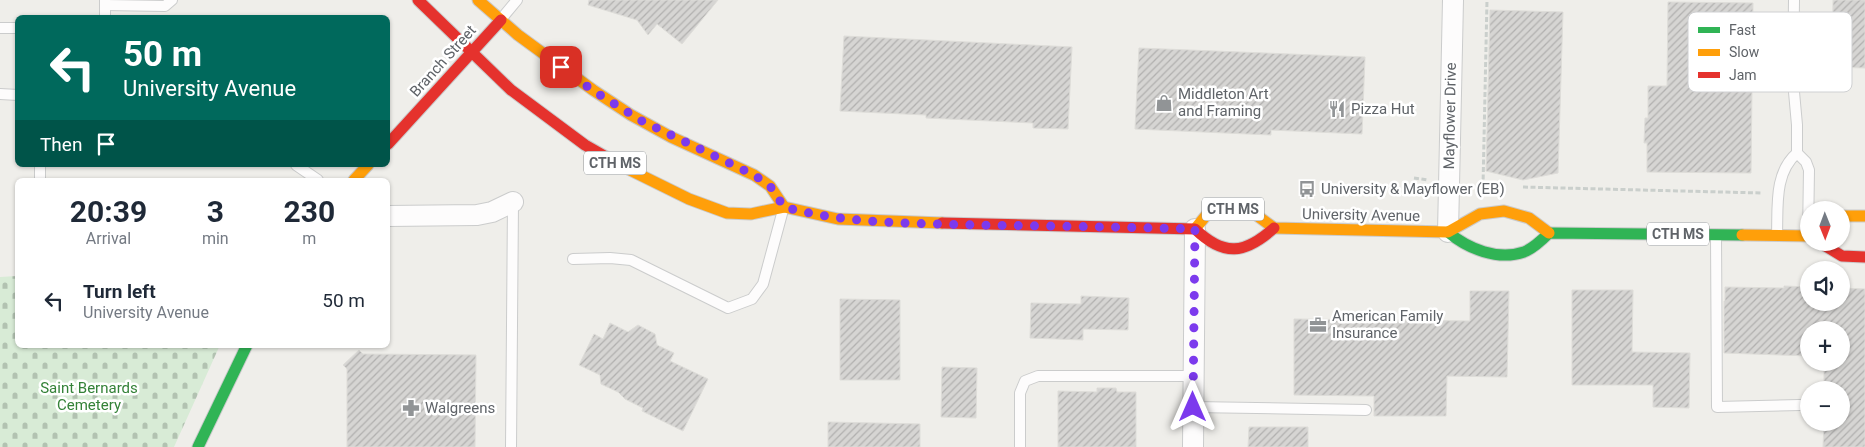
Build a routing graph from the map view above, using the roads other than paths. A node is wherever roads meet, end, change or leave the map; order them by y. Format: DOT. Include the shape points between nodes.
graph roads {
  1 [pos="172,0"];
  2 [pos="418,0"];
  3 [pos="478,0"];
  4 [pos="517,0"];
  5 [pos="1453,0"];
  6 [pos="105,2"];
  7 [pos="105,15"];
  8 [pos="500,20"];
  9 [pos="0,28"];
  10 [pos="15,28"];
  11 [pos="472,52"];
  12 [pos="1794,92"];
  13 [pos="0,94"];
  14 [pos="15,94"];
  15 [pos="390,142"];
  16 [pos="1797,153"];
  17 [pos="299,167"];
  18 [pos="366,167"];
  19 [pos="315,178"];
  20 [pos="356,178"];
  21 [pos="1809,201"];
  22 [pos="513,202"];
  23 [pos="784,207"];
  24 [pos="390,216"];
  25 [pos="1850,216"];
  26 [pos="1865,216"];
  27 [pos="1274,228"];
  28 [pos="1195,229"];
  29 [pos="1448,232"];
  30 [pos="1549,233"];
  31 [pos="1716,234"];
  32 [pos="1777,235"];
  33 [pos="1800,235"];
  34 [pos="1834,251"];
  35 [pos="1865,258"];
  36 [pos="574,259"];
  37 [pos="246,348"];
  38 [pos="1193,376"];
  39 [pos="1800,405"];
  40 [pos="1193,407"];
  41 [pos="1366,410"];
  42 [pos="198,447"];
  43 [pos="510,447"];
  44 [pos="1020,447"];
  45 [pos="1193,447"];
  1 -- 6 [label="lane" via="165,6"];
  2 -- 11 [label="main road, CTH MS"];
  3 -- 8 [label="main road"];
  4 -- 8 [label="lane"];
  5 -- 29 [label="street, Mayflower Drive"];
  6 -- 7 [label="lane"];
  8 -- 11 [label="main road, Branch Street"];
  8 -- 23 [label="main road" via="582,83 631,115 761,179 770,186"];
  9 -- 10 [label="lane"];
  11 -- 15 [label="main road, Branch Street"];
  11 -- 23 [label="main road, CTH MS" via="551,122 644,178 727,213 751,214"];
  12 -- 16 [label="lane"];
  13 -- 14 [label="lane"];
  16 -- 21 [label="lane" via="1809,170"];
  16 -- 32 [label="lane" via="1783,172"];
  17 -- 19 [label="lane"];
  18 -- 20 [label="main road"];
  22 -- 24 [label="street" via="476,215"];
  22 -- 43 [label="lane"];
  23 -- 28 [label="main road, CTH MS" via="849,220 902,223"];
  23 -- 36 [label="lane" via="763,284 752,299 728,308 631,260"];
  25 -- 26 [label="main road"];
  27 -- 28 [label="main road, CTH MS" via="1255,245 1235,249 1214,245"];
  27 -- 28 [label="main road, CTH MS" via="1251,210 1225,208 1208,213"];
  27 -- 29 [label="main road, University Avenue / CTH MS"];
  28 -- 38 [label="street"];
  29 -- 30 [label="main road" via="1480,214 1515,212"];
  29 -- 30 [label="main road" via="1471,248 1513,254 1530,249"];
  30 -- 31 [label="main road, CTH MS"];
  31 -- 32 [label="main road, CTH MS"];
  31 -- 39 [label="lane" via="1717,406"];
  32 -- 33 [label="main road, CTH MS"];
  34 -- 35 [label="main road" via="1842,256"];
  37 -- 42 [label="main road"];
  38 -- 40 [label="street"];
  38 -- 44 [label="lane" via="1038,376 1025,381 1020,393"];
  40 -- 41 [label="lane"];
  40 -- 45 [label="street"];
}
